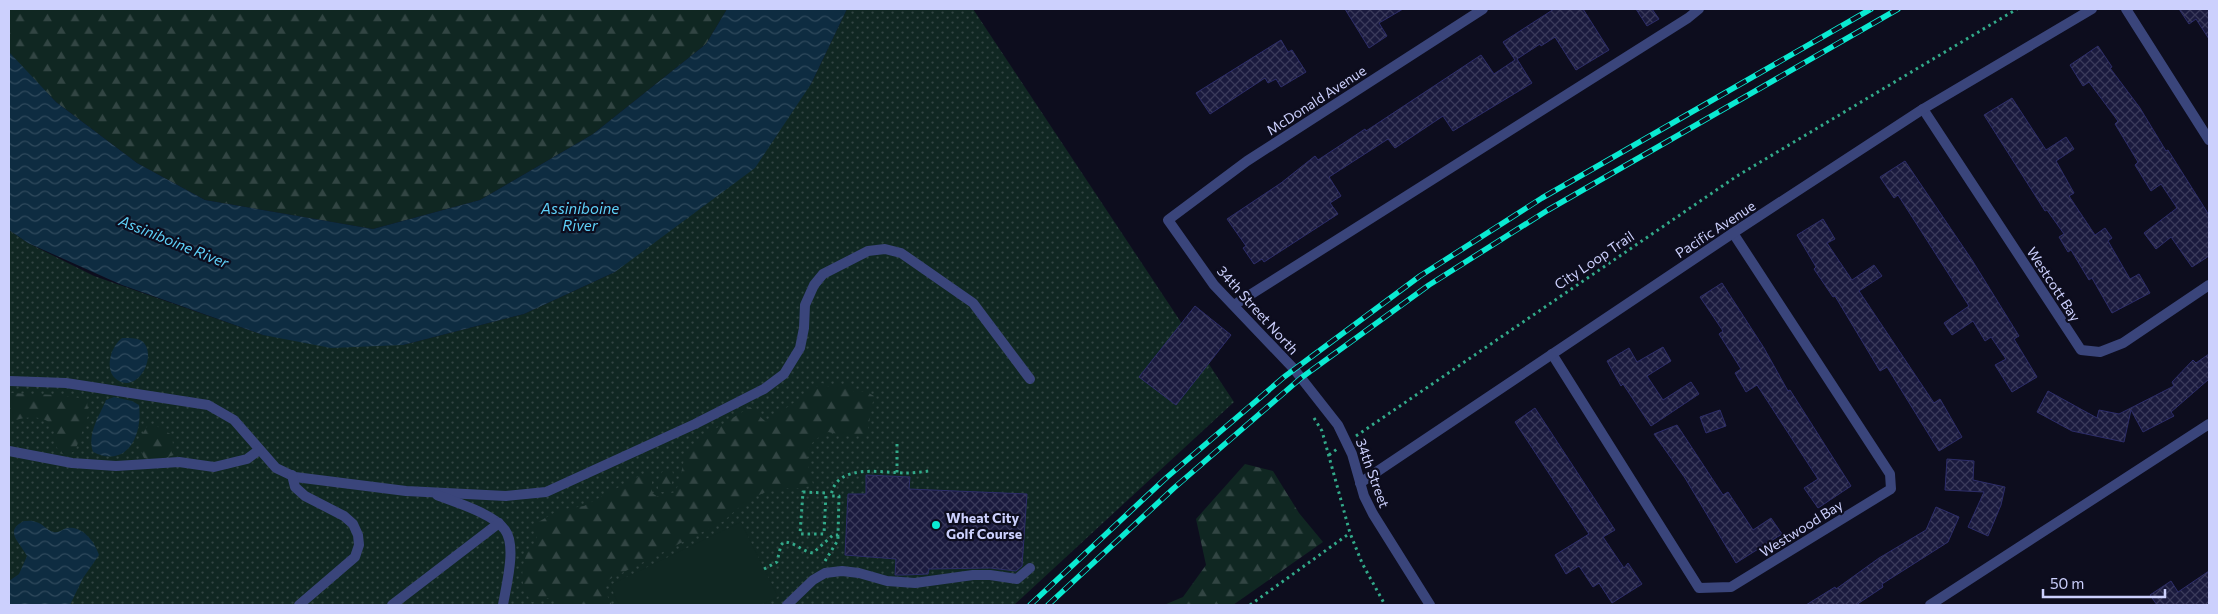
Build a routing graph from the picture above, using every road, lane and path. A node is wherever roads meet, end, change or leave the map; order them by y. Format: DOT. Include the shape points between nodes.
graph roads {
  1 [pos="1483,9"];
  2 [pos="1699,9"];
  3 [pos="2017,9"];
  4 [pos="2092,9"];
  5 [pos="2126,9"];
  6 [pos="1923,109"];
  7 [pos="2209,140"];
  8 [pos="1168,220"];
  9 [pos="1732,233"];
  10 [pos="2209,285"];
  11 [pos="1234,305"];
  12 [pos="1552,354"];
  13 [pos="1301,378"];
  14 [pos="1030,379"];
  15 [pos="9,381"];
  16 [pos="1311,412"];
  17 [pos="2209,424"];
  18 [pos="1347,442"];
  19 [pos="896,444"];
  20 [pos="259,450"];
  21 [pos="9,451"];
  22 [pos="1329,455"];
  23 [pos="929,471"];
  24 [pos="897,473"];
  25 [pos="292,475"];
  26 [pos="1360,483"];
  27 [pos="431,492"];
  28 [pos="826,493"];
  29 [pos="832,494"];
  30 [pos="499,523"];
  31 [pos="1350,533"];
  32 [pos="838,535"];
  33 [pos="1030,568"];
  34 [pos="764,569"];
  35 [pos="825,573"];
  36 [pos="299,605"];
  37 [pos="392,605"];
  38 [pos="504,605"];
  39 [pos="787,605"];
  40 [pos="1250,605"];
  41 [pos="1385,605"];
  42 [pos="1430,605"];
  43 [pos="1930,605"];
  1 -- 8 [label="street, McDonald Avenue" via="1247,162"];
  2 -- 11 [label="street"];
  3 -- 18 [label="path, City Loop Trail" via="1737,176"];
  4 -- 6 [label="street, Pacific Avenue"];
  5 -- 7 [label="street"];
  6 -- 9 [label="street, Pacific Avenue"];
  6 -- 10 [label="street, Westcott Bay" via="2081,350 2100,352 2123,343"];
  8 -- 11 [label="street, 34th Street North" via="1214,285"];
  9 -- 12 [label="street, Pacific Avenue"];
  9 -- 12 [label="street, Westwood Bay" via="1890,474 1892,489 1731,587 1699,588"];
  11 -- 13 [label="street, 34th Street North"];
  12 -- 26 [label="street, Pacific Avenue"];
  13 -- 18 [label="street, 34th Street" via="1338,425"];
  14 -- 27 [label="street" via="973,304 901,253 885,249 868,251 823,274 814,285 805,305 800,348 784,374 764,389 546,492 506,496"];
  15 -- 20 [label="street" via="66,383 208,405 234,420"];
  16 -- 22 [label="path"];
  17 -- 43 [label="street"];
  18 -- 22 [label="path, City Loop Trail"];
  18 -- 26 [label="street, 34th Street"];
  19 -- 24 [label="path"];
  20 -- 21 [label="street" via="247,458 214,467 179,462 116,466 72,463"];
  20 -- 25 [label="street" via="276,468"];
  22 -- 31 [label="path"];
  23 -- 24 [label="path"];
  24 -- 29 [label="path" via="860,472 838,482"];
  25 -- 27 [label="street"];
  25 -- 36 [label="street" via="295,486 306,496 354,524 359,544 355,557"];
  26 -- 42 [label="street, 34th Street" via="1373,514"];
  27 -- 30 [label="street"];
  28 -- 28 [label="path" via="803,492 800,534 824,534"];
  28 -- 29 [label="path"];
  29 -- 32 [label="path" via="839,496"];
  30 -- 37 [label="street"];
  30 -- 38 [label="street" via="506,530 510,550"];
  31 -- 40 [label="path"];
  31 -- 41 [label="path"];
  32 -- 34 [label="path" via="833,535 813,553 784,542 777,562"];
  32 -- 35 [label="path" via="824,563"];
  33 -- 35 [label="street" via="1017,579 973,575 915,583 887,581 842,571"];
  35 -- 39 [label="street"];
}
